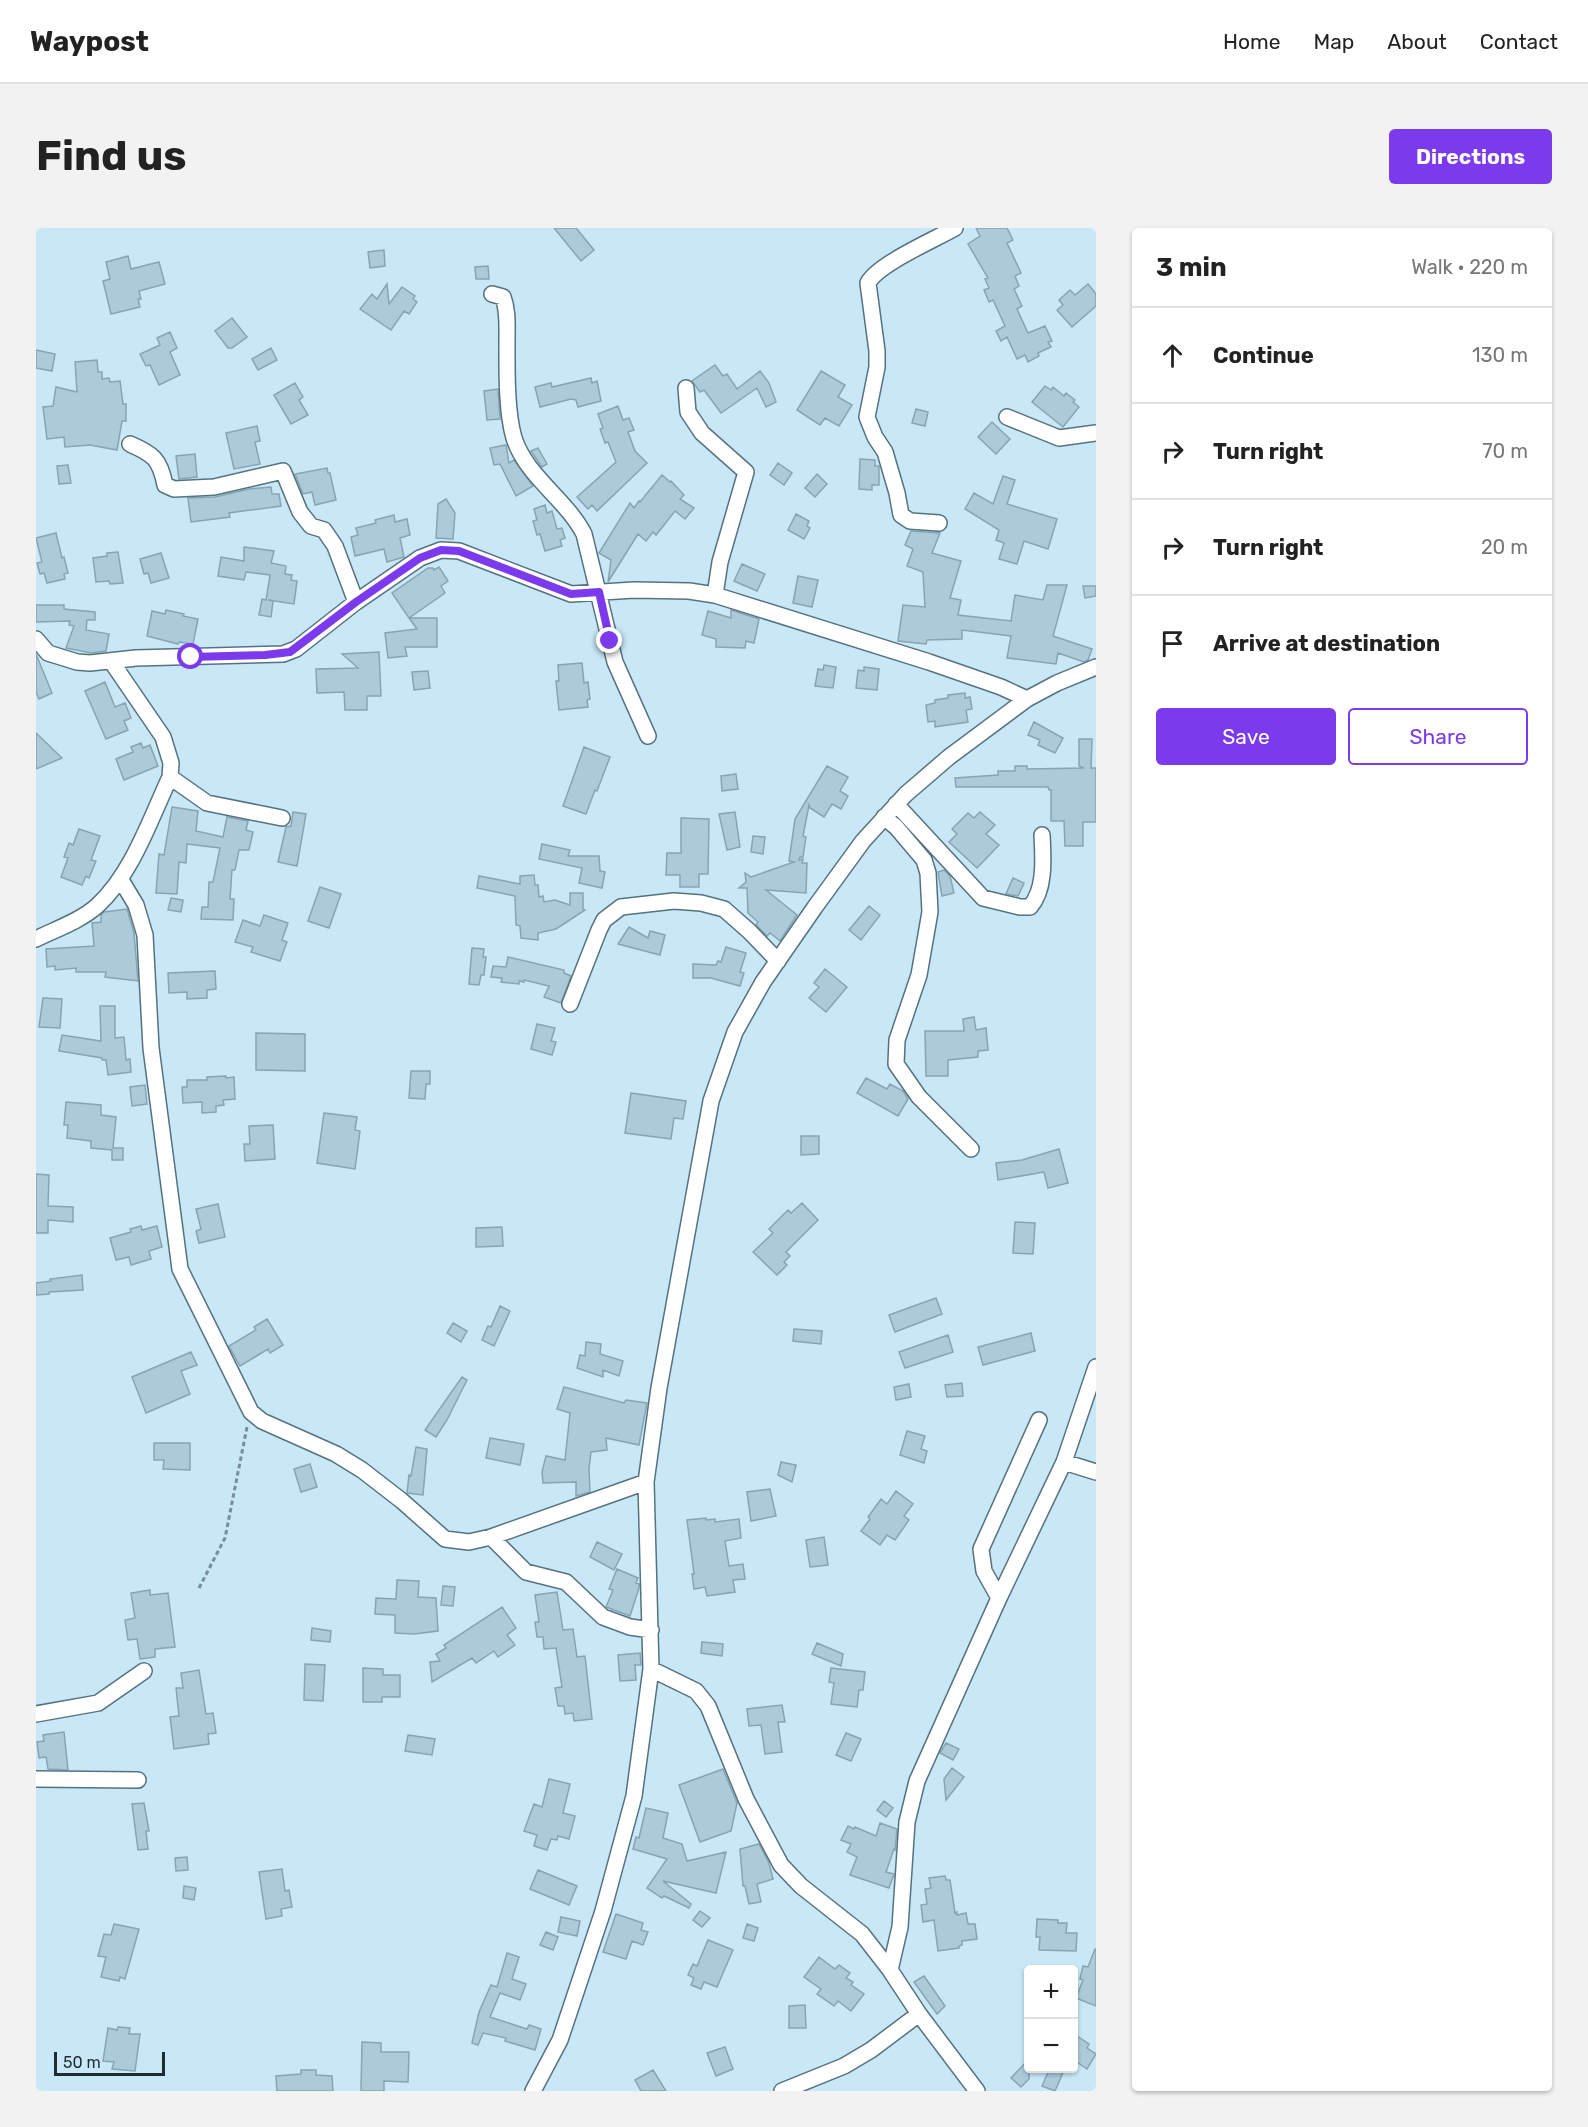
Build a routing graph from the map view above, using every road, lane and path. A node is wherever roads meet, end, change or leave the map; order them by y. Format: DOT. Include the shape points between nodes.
graph roads {
  1 [pos="955,228"];
  2 [pos="492,294"];
  3 [pos="686,388"];
  4 [pos="1006,417"];
  5 [pos="1096,433"];
  6 [pos="130,444"];
  7 [pos="939,523"];
  8 [pos="599,592"];
  9 [pos="714,595"];
  10 [pos="356,602"];
  11 [pos="37,641"];
  12 [pos="111,661"];
  13 [pos="1096,667"];
  14 [pos="1027,699"];
  15 [pos="648,736"];
  16 [pos="170,777"];
  17 [pos="896,804"];
  18 [pos="884,817"];
  19 [pos="282,818"];
  20 [pos="1042,835"];
  21 [pos="121,880"];
  22 [pos="36,939"];
  23 [pos="778,961"];
  24 [pos="570,1004"];
  25 [pos="971,1149"];
  26 [pos="1096,1367"];
  27 [pos="1094,1382"];
  28 [pos="251,1412"];
  29 [pos="1039,1420"];
  30 [pos="1064,1462"];
  31 [pos="1096,1472"];
  32 [pos="646,1482"];
  33 [pos="491,1537"];
  34 [pos="199,1588"];
  35 [pos="999,1598"];
  36 [pos="651,1630"];
  37 [pos="651,1669"];
  38 [pos="144,1671"];
  39 [pos="36,1714"];
  40 [pos="36,1779"];
  41 [pos="138,1780"];
  42 [pos="890,1970"];
  43 [pos="919,2014"];
  44 [pos="533,2091"];
  45 [pos="782,2091"];
  46 [pos="977,2091"];
  1 -- 7 [label="street" via="885,266 868,283 877,351 868,424 885,452 901,514 910,521"];
  2 -- 8 [label="street" via="503,297 507,310 511,424 516,443 539,478 576,518 588,544"];
  3 -- 9 [label="street" via="688,412 702,432 746,472"];
  4 -- 5 [label="street" via="1059,438"];
  6 -- 10 [label="street" via="157,459 165,484 174,489 214,487 283,471 300,512 311,526 324,530 335,546"];
  8 -- 9 [label="street" via="678,591"];
  8 -- 10 [label="street" via="571,594 449,550 420,558"];
  8 -- 15 [label="street" via="615,662"];
  9 -- 14 [label="street" via="929,662"];
  10 -- 12 [label="street" via="290,652"];
  11 -- 12 [label="street" via="48,653 68,660"];
  12 -- 16 [label="street" via="163,737 171,763"];
  13 -- 14 [label="street"];
  14 -- 17 [label="street" via="949,757"];
  16 -- 19 [label="street" via="207,803"];
  16 -- 21 [label="street"];
  17 -- 18 [label="street"];
  17 -- 20 [label="street" via="983,898 1020,907 1030,907 1036,900 1043,868"];
  18 -- 23 [label="street"];
  18 -- 25 [label="street" via="924,861 928,873 930,912 919,975 897,1040 897,1064 919,1097"];
  21 -- 22 [label="street" via="96,907"];
  21 -- 28 [label="street" via="136,905 145,935 151,1048 180,1269"];
  23 -- 24 [label="street" via="723,909 674,901 621,907 604,920"];
  23 -- 32 [label="street" via="735,1032 711,1101 658,1388"];
  26 -- 27 [label="street"];
  27 -- 30 [label="street"];
  28 -- 33 [label="street" via="362,1470 445,1539 469,1542"];
  28 -- 34 [label="path" via="225,1538"];
  29 -- 35 [label="street" via="981,1549 984,1571"];
  30 -- 31 [label="street"];
  30 -- 35 [label="street"];
  32 -- 33 [label="street"];
  32 -- 36 [label="street"];
  33 -- 36 [label="street" via="526,1572 566,1582 603,1617"];
  35 -- 42 [label="street" via="917,1781 907,1822 900,1927"];
  36 -- 37 [label="street"];
  37 -- 42 [label="street" via="696,1691 708,1706 746,1799 781,1865 801,1886 862,1934"];
  37 -- 44 [label="street" via="634,1796 603,1911 560,2040"];
  38 -- 39 [label="street" via="98,1703"];
  40 -- 41 [label="street"];
  42 -- 43 [label="street"];
  43 -- 45 [label="street" via="844,2066"];
  43 -- 46 [label="street"];
}
